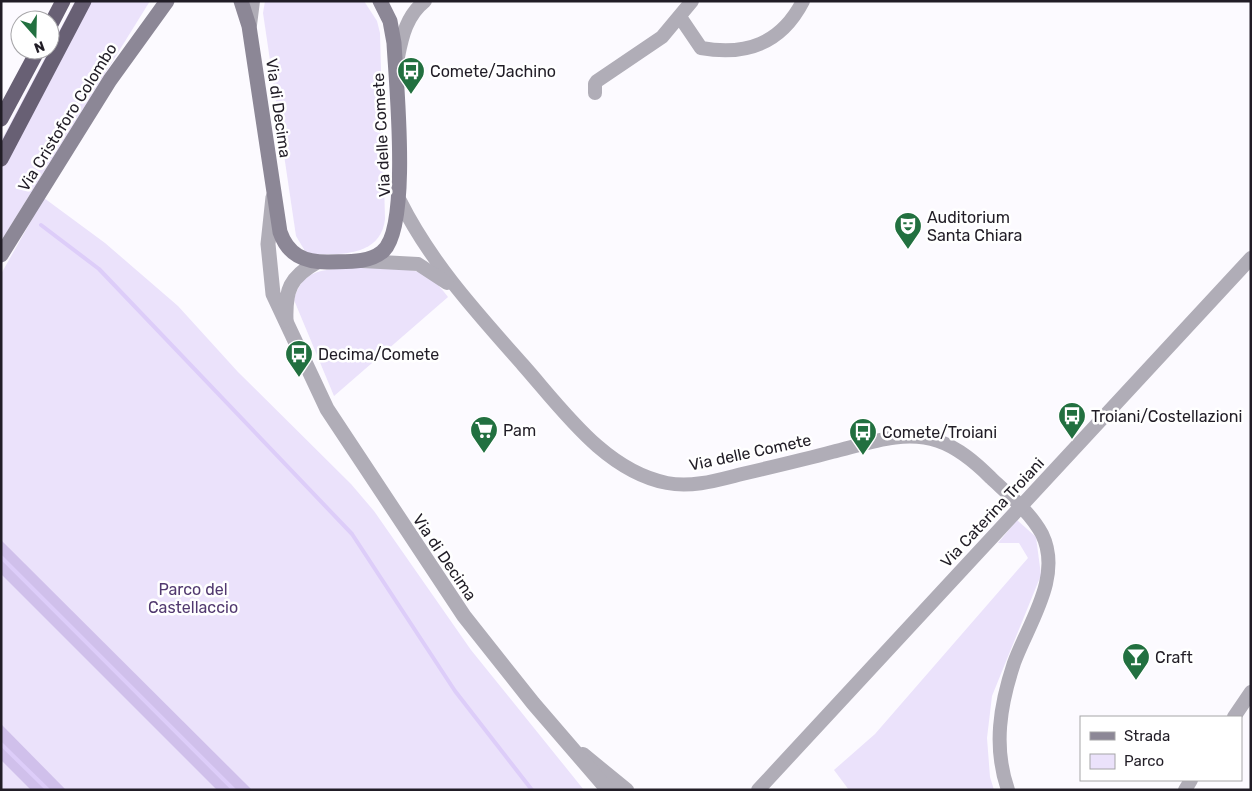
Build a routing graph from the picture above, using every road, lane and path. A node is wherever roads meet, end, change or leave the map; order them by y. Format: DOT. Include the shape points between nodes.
graph roads {
  1 [pos="84,1"];
  2 [pos="167,1"];
  3 [pos="242,1"];
  4 [pos="253,1"];
  5 [pos="380,1"];
  6 [pos="425,1"];
  7 [pos="692,1"];
  8 [pos="803,1"];
  9 [pos="680,17"];
  10 [pos="250,26"];
  11 [pos="33,60"];
  12 [pos="395,72"];
  13 [pos="595,93"];
  14 [pos="1,119"];
  15 [pos="1,159"];
  16 [pos="273,194"];
  17 [pos="400,201"];
  18 [pos="1,255"];
  19 [pos="1251,258"];
  20 [pos="357,261"];
  21 [pos="317,262"];
  22 [pos="452,286"];
  23 [pos="287,322"];
  24 [pos="1020,505"];
  25 [pos="1251,692"];
  26 [pos="1235,716"];
  27 [pos="569,743"];
  28 [pos="608,790"];
  29 [pos="627,790"];
  30 [pos="758,790"];
  31 [pos="1008,790"];
  1 -- 15 [label="highway, Via Cristoforo Colombo"];
  2 -- 18 [label="main road, Via Cristoforo Colombo" via="110,80"];
  3 -- 10 [label="main road, Via di Decima"];
  4 -- 10 [label="street, Via di Decima"];
  5 -- 12 [label="main road, Via delle Comete" via="391,25"];
  6 -- 12 [label="street" via="405,29"];
  7 -- 9 [label="street"];
  8 -- 9 [label="street" via="793,19 780,32 759,45 739,51 701,48"];
  9 -- 13 [label="street" via="659,40 597,81"];
  10 -- 16 [label="main road, Via di Decima"];
  11 -- 14 [label="highway"];
  12 -- 17 [label="main road, Via delle Comete"];
  16 -- 21 [label="main road, Via di Decima" via="286,246 298,257"];
  16 -- 23 [label="street, Via di Decima" via="269,273 275,301"];
  17 -- 20 [label="main road" via="389,244 375,257"];
  17 -- 22 [label="street, Via delle Comete"];
  19 -- 24 [label="street, Via Caterina Troiani"];
  20 -- 21 [label="main road"];
  20 -- 22 [label="street, Via delle Comete" via="418,264"];
  21 -- 23 [label="street, Via di Decima" via="293,281 286,299"];
  22 -- 24 [label="street, Via delle Comete" via="585,434 614,458 644,476 672,484 701,483 885,440 923,437 940,441 970,459"];
  23 -- 27 [label="street, Via di Decima" via="305,367 331,416 443,587 485,644"];
  24 -- 30 [label="street, Via Caterina Troiani"];
  24 -- 31 [label="street, Via delle Comete" via="1043,536 1048,565 1040,602 1015,661 1001,718 999,756"];
  25 -- 26 [label="street"];
  27 -- 28 [label="street, Via di Decima"];
  27 -- 29 [label="street"];
}
